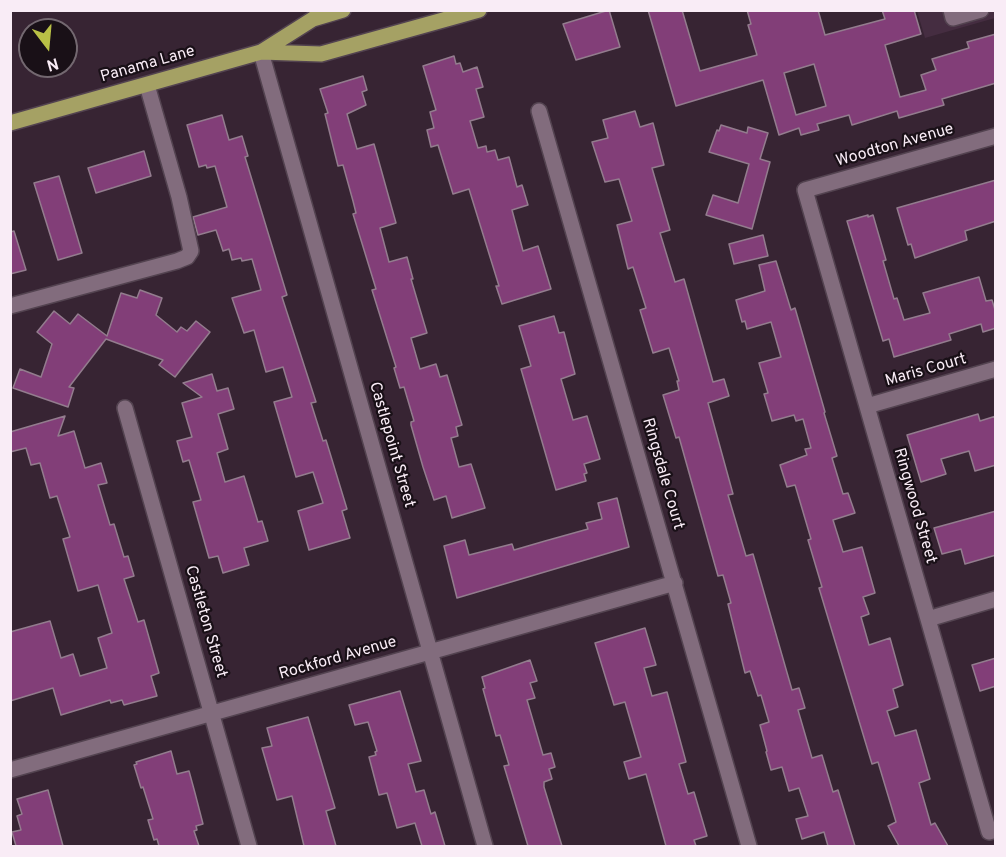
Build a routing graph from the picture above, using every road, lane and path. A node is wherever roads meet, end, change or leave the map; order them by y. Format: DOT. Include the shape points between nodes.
graph roads {
  1 [pos="343,10"];
  2 [pos="479,10"];
  3 [pos="951,10"];
  4 [pos="981,10"];
  5 [pos="261,52"];
  6 [pos="147,85"];
  7 [pos="539,111"];
  8 [pos="10,123"];
  9 [pos="996,136"];
  10 [pos="805,190"];
  11 [pos="10,306"];
  12 [pos="996,369"];
  13 [pos="867,406"];
  14 [pos="125,408"];
  15 [pos="675,583"];
  16 [pos="996,599"];
  17 [pos="928,619"];
  18 [pos="430,652"];
  19 [pos="212,713"];
  20 [pos="10,770"];
  21 [pos="992,831"];
  22 [pos="249,846"];
  23 [pos="485,846"];
  24 [pos="749,846"];
  1 -- 5 [label="main road, Panama Lane" via="313,19"];
  2 -- 5 [label="main road, Panama Lane" via="321,54"];
  3 -- 4 [label="street" via="953,18"];
  5 -- 6 [label="main road, Panama Lane"];
  5 -- 18 [label="street, Castlepoint Street"];
  6 -- 8 [label="main road, Panama Lane"];
  6 -- 11 [label="street" via="191,251 177,261"];
  7 -- 15 [label="street, Ringsdale Court"];
  9 -- 10 [label="street, Woodton Avenue"];
  10 -- 13 [label="street, Ringwood Street"];
  12 -- 13 [label="street, Maris Court"];
  13 -- 17 [label="street, Ringwood Street"];
  14 -- 19 [label="street, Castleton Street"];
  15 -- 18 [label="street, Rockford Avenue"];
  15 -- 24 [label="street, Ringsdale Court"];
  16 -- 17 [label="street"];
  17 -- 21 [label="street, Ringwood Street"];
  18 -- 19 [label="street, Rockford Avenue"];
  18 -- 23 [label="street, Castlepoint Street"];
  19 -- 20 [label="street, Rockford Avenue"];
  19 -- 22 [label="street, Castleton Street"];
}
